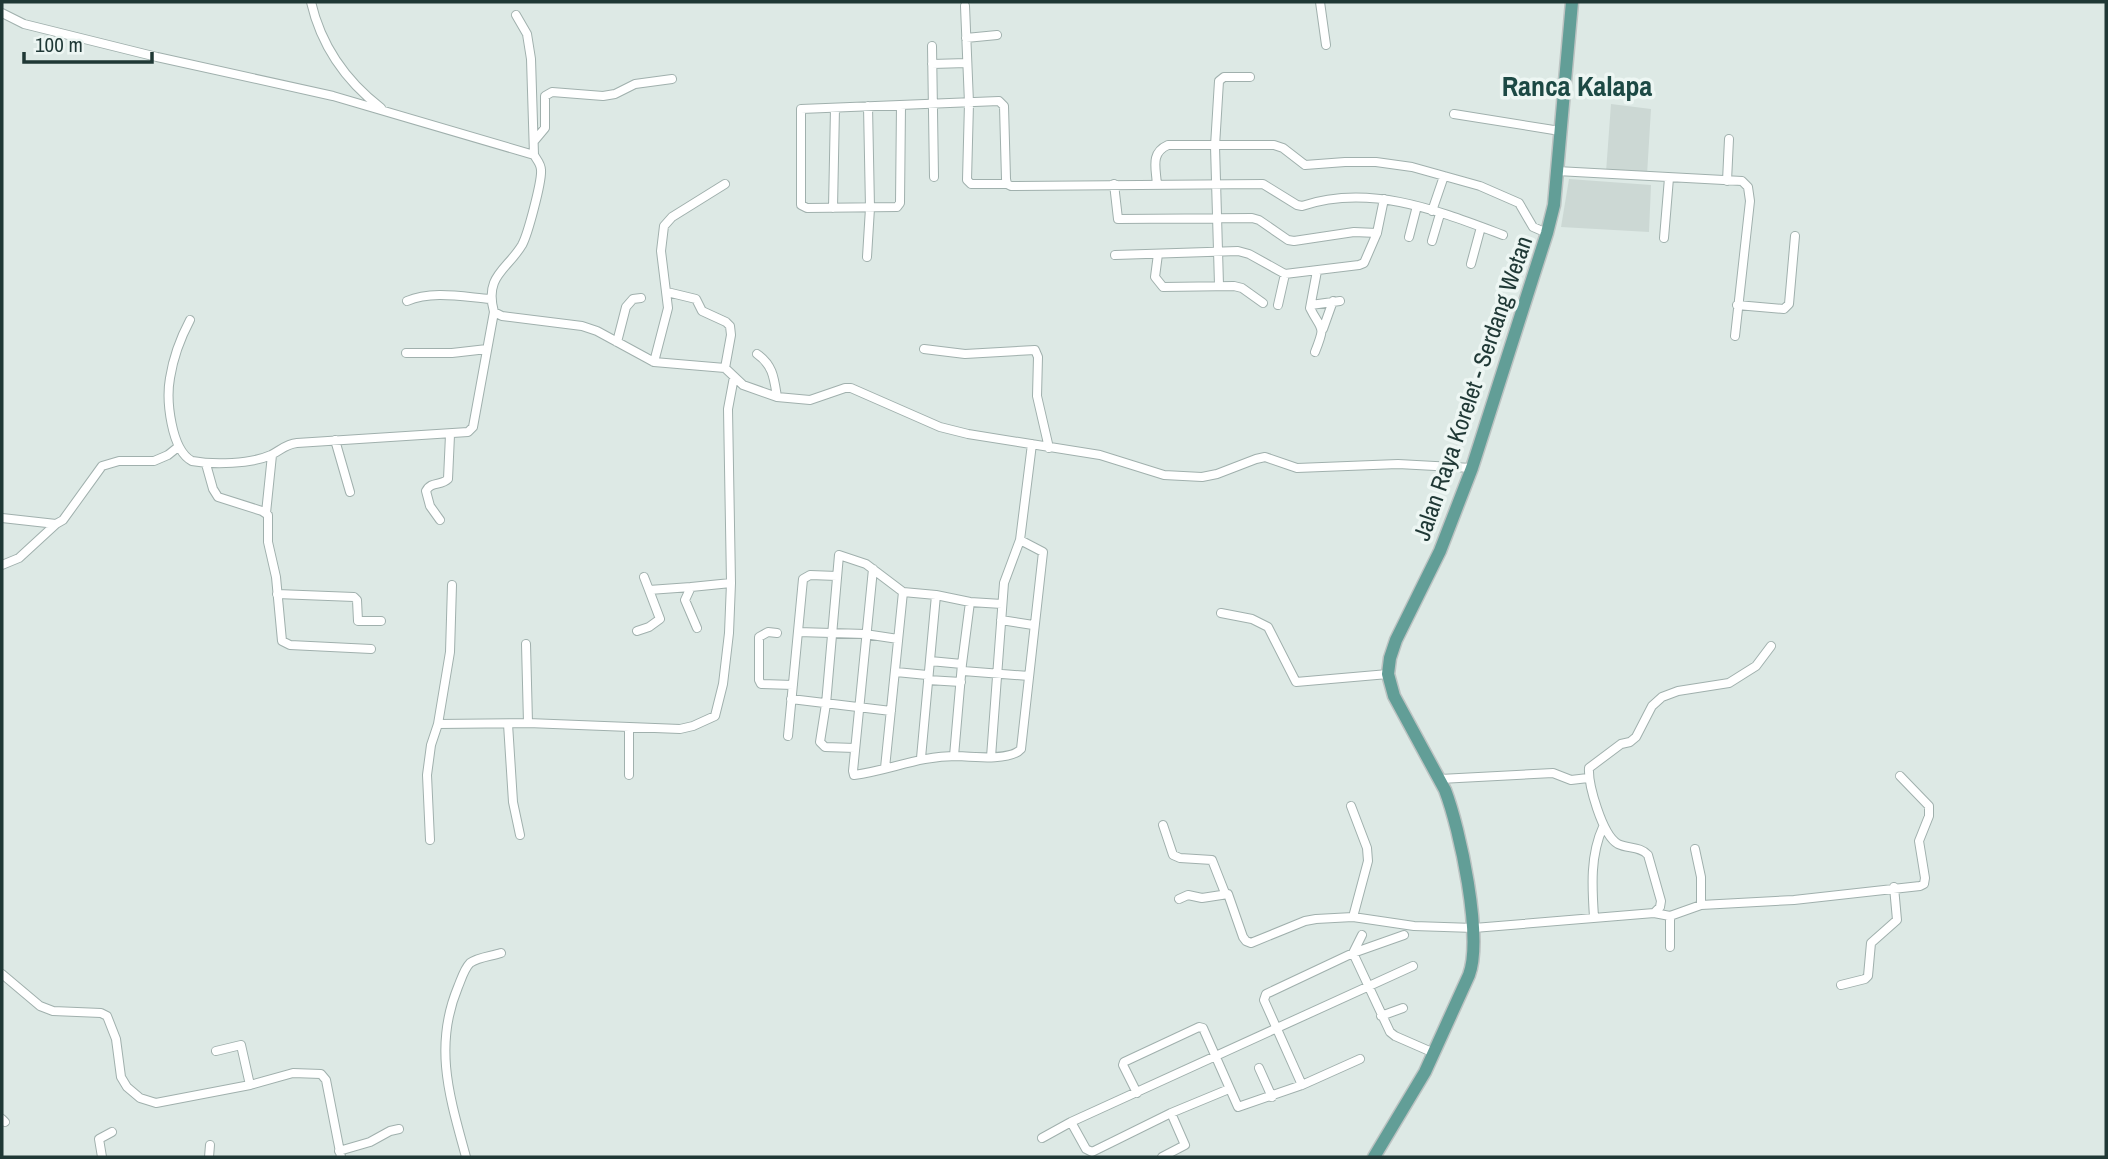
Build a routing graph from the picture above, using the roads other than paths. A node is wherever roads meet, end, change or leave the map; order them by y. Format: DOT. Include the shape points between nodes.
graph roads {
  1 [pos="311,2"];
  2 [pos="1320,2"];
  3 [pos="1572,2"];
  4 [pos="965,6"];
  5 [pos="2,13"];
  6 [pos="516,15"];
  7 [pos="997,35"];
  8 [pos="966,38"];
  9 [pos="1326,45"];
  10 [pos="932,46"];
  11 [pos="967,63"];
  12 [pos="932,64"];
  13 [pos="1250,77"];
  14 [pos="672,79"];
  15 [pos="933,103"];
  16 [pos="969,103"];
  17 [pos="901,105"];
  18 [pos="868,106"];
  19 [pos="835,108"];
  20 [pos="384,111"];
  21 [pos="1454,114"];
  22 [pos="1560,131"];
  23 [pos="1729,139"];
  24 [pos="535,140"];
  25 [pos="1215,146"];
  26 [pos="534,155"];
  27 [pos="1558,171"];
  28 [pos="1444,176"];
  29 [pos="934,177"];
  30 [pos="1669,178"];
  31 [pos="1727,181"];
  32 [pos="725,184"];
  33 [pos="1007,184"];
  34 [pos="1114,184"];
  35 [pos="1216,184"];
  36 [pos="1157,185"];
  37 [pos="1384,200"];
  38 [pos="1418,206"];
  39 [pos="833,208"];
  40 [pos="870,208"];
  41 [pos="1436,212"];
  42 [pos="1217,218"];
  43 [pos="1481,227"];
  44 [pos="1377,233"];
  45 [pos="1547,233"];
  46 [pos="1503,235"];
  47 [pos="1795,236"];
  48 [pos="1409,237"];
  49 [pos="1664,238"];
  50 [pos="1432,241"];
  51 [pos="1217,251"];
  52 [pos="1158,254"];
  53 [pos="1115,255"];
  54 [pos="867,257"];
  55 [pos="1471,264"];
  56 [pos="1317,271"];
  57 [pos="1285,274"];
  58 [pos="1219,285"];
  59 [pos="667,292"];
  60 [pos="641,298"];
  61 [pos="491,299"];
  62 [pos="407,301"];
  63 [pos="1263,303"];
  64 [pos="1278,305"];
  65 [pos="1311,305"];
  66 [pos="1737,305"];
  67 [pos="494,312"];
  68 [pos="190,320"];
  69 [pos="1322,328"];
  70 [pos="1735,336"];
  71 [pos="617,342"];
  72 [pos="487,349"];
  73 [pos="924,349"];
  74 [pos="1315,352"];
  75 [pos="405,353"];
  76 [pos="757,354"];
  77 [pos="654,362"];
  78 [pos="725,368"];
  79 [pos="734,377"];
  80 [pos="777,397"];
  81 [pos="450,435"];
  82 [pos="335,440"];
  83 [pos="1032,444"];
  84 [pos="178,447"];
  85 [pos="1049,448"];
  86 [pos="272,454"];
  87 [pos="206,464"];
  88 [pos="1472,468"];
  89 [pos="350,492"];
  90 [pos="266,513"];
  91 [pos="2,518"];
  92 [pos="440,520"];
  93 [pos="56,524"];
  94 [pos="1021,538"];
  95 [pos="2,565"];
  96 [pos="873,569"];
  97 [pos="837,576"];
  98 [pos="644,577"];
  99 [pos="730,583"];
  100 [pos="452,585"];
  101 [pos="691,587"];
  102 [pos="649,590"];
  103 [pos="903,593"];
  104 [pos="277,594"];
  105 [pos="936,595"];
  106 [pos="970,602"];
  107 [pos="1002,604"];
  108 [pos="1221,613"];
  109 [pos="1002,620"];
  110 [pos="381,621"];
  111 [pos="1033,625"];
  112 [pos="697,628"];
  113 [pos="637,631"];
  114 [pos="797,632"];
  115 [pos="832,633"];
  116 [pos="777,634"];
  117 [pos="865,634"];
  118 [pos="898,639"];
  119 [pos="526,644"];
  120 [pos="1771,646"];
  121 [pos="371,649"];
  122 [pos="930,661"];
  123 [pos="962,667"];
  124 [pos="896,672"];
  125 [pos="997,673"];
  126 [pos="1388,674"];
  127 [pos="1029,676"];
  128 [pos="927,678"];
  129 [pos="961,682"];
  130 [pos="793,685"];
  131 [pos="791,699"];
  132 [pos="826,704"];
  133 [pos="860,708"];
  134 [pos="891,711"];
  135 [pos="528,723"];
  136 [pos="438,724"];
  137 [pos="509,724"];
  138 [pos="629,727"];
  139 [pos="788,736"];
  140 [pos="855,748"];
  141 [pos="954,756"];
  142 [pos="991,757"];
  143 [pos="921,758"];
  144 [pos="885,768"];
  145 [pos="629,775"];
  146 [pos="1900,776"];
  147 [pos="1588,778"];
  148 [pos="1440,779"];
  149 [pos="1352,806"];
  150 [pos="1163,825"];
  151 [pos="1603,827"];
  152 [pos="520,835"];
  153 [pos="430,841"];
  154 [pos="1695,849"];
  155 [pos="1894,887"];
  156 [pos="1225,893"];
  157 [pos="1179,899"];
  158 [pos="1701,905"];
  159 [pos="1654,913"];
  160 [pos="1670,916"];
  161 [pos="1353,917"];
  162 [pos="1594,917"];
  163 [pos="1474,929"];
  164 [pos="1362,935"];
  165 [pos="1404,935"];
  166 [pos="1671,947"];
  167 [pos="501,953"];
  168 [pos="1353,953"];
  169 [pos="1413,965"];
  170 [pos="2,974"];
  171 [pos="1842,985"];
  172 [pos="1369,987"];
  173 [pos="1403,1008"];
  174 [pos="1381,1016"];
  175 [pos="1277,1029"];
  176 [pos="216,1051"];
  177 [pos="1434,1053"];
  178 [pos="1216,1057"];
  179 [pos="1360,1059"];
  180 [pos="1259,1068"];
  181 [pos="250,1085"];
  182 [pos="1302,1085"];
  183 [pos="1229,1089"];
  184 [pos="1137,1093"];
  185 [pos="1272,1097"];
  186 [pos="1171,1113"];
  187 [pos="1071,1122"];
  188 [pos="399,1129"];
  189 [pos="112,1132"];
  190 [pos="1042,1138"];
  191 [pos="210,1145"];
  192 [pos="340,1154"];
  193 [pos="102,1157"];
  194 [pos="209,1157"];
  195 [pos="466,1157"];
  196 [pos="1162,1157"];
  197 [pos="1374,1157"];
  1 -- 20 [label="street" via="340,66 362,94"];
  2 -- 9 [label="street"];
  3 -- 22 [label="main road, Jalan Raya Korelet - Serdang Wetan"];
  4 -- 8 [label="street"];
  5 -- 20 [label="street" via="24,24"];
  6 -- 24 [label="street" via="527,34 531,59"];
  7 -- 8 [label="street"];
  8 -- 11 [label="street"];
  10 -- 12 [label="street"];
  11 -- 12 [label="street"];
  11 -- 16 [label="street"];
  12 -- 15 [label="street"];
  13 -- 25 [label="street" via="1224,76 1219,81"];
  14 -- 24 [label="street" via="635,84 603,96 552,92 545,96 545,128"];
  15 -- 16 [label="street"];
  15 -- 17 [label="street"];
  15 -- 29 [label="street"];
  16 -- 33 [label="street" via="999,100 1004,106"];
  16 -- 33 [label="street" via="968,182"];
  17 -- 18 [label="street"];
  17 -- 40 [label="street" via="900,204 891,209"];
  18 -- 19 [label="street"];
  18 -- 40 [label="street"];
  19 -- 39 [label="street"];
  19 -- 39 [label="street" via="799,111 801,205"];
  20 -- 26 [label="street"];
  21 -- 22 [label="street"];
  22 -- 27 [label="main road, Jalan Raya Korelet - Serdang Wetan"];
  23 -- 31 [label="street"];
  24 -- 26 [label="street"];
  25 -- 28 [label="street" via="1274,145 1305,165 1376,162"];
  25 -- 35 [label="street"];
  25 -- 36 [label="street" via="1163,147 1155,156"];
  26 -- 61 [label="street" via="541,171 526,234 497,274"];
  27 -- 30 [label="street"];
  27 -- 45 [label="main road, Jalan Raya Korelet - Serdang Wetan"];
  28 -- 41 [label="street"];
  28 -- 45 [label="street" via="1515,200 1533,227"];
  30 -- 31 [label="street"];
  30 -- 49 [label="street"];
  31 -- 66 [label="street" via="1742,181 1750,193"];
  32 -- 59 [label="street" via="664,226 661,251"];
  33 -- 34 [label="street"];
  34 -- 36 [label="street"];
  34 -- 42 [label="street" via="1118,219"];
  35 -- 36 [label="street"];
  35 -- 37 [label="street" via="1263,184 1302,206 1349,197"];
  35 -- 42 [label="street"];
  37 -- 38 [label="street"];
  37 -- 44 [label="street"];
  38 -- 41 [label="street"];
  38 -- 48 [label="street"];
  39 -- 40 [label="street"];
  40 -- 54 [label="street"];
  41 -- 43 [label="street"];
  41 -- 50 [label="street"];
  42 -- 44 [label="street" via="1259,220 1294,241"];
  42 -- 51 [label="street"];
  43 -- 46 [label="street"];
  43 -- 55 [label="street"];
  44 -- 56 [label="street" via="1364,263"];
  45 -- 88 [label="main road, Jalan Raya Korelet - Serdang Wetan"];
  47 -- 66 [label="street" via="1789,304 1775,310"];
  51 -- 52 [label="street"];
  51 -- 57 [label="street" via="1244,252"];
  51 -- 58 [label="street"];
  52 -- 53 [label="street"];
  52 -- 58 [label="street" via="1155,277 1163,287"];
  56 -- 57 [label="street"];
  56 -- 65 [label="street"];
  57 -- 64 [label="street"];
  58 -- 63 [label="street" via="1242,289"];
  59 -- 77 [label="street" via="668,308"];
  59 -- 78 [label="street" via="696,299 702,311 730,326"];
  60 -- 71 [label="street" via="626,307"];
  61 -- 62 [label="street" via="429,295"];
  61 -- 67 [label="street"];
  65 -- 69 [label="street"];
  65 -- 69 [label="street" via="1337,301"];
  66 -- 70 [label="street"];
  67 -- 71 [label="street" via="582,326"];
  67 -- 72 [label="street"];
  68 -- 84 [label="street" via="170,376"];
  69 -- 74 [label="street"];
  71 -- 77 [label="street"];
  72 -- 75 [label="street"];
  72 -- 81 [label="street" via="473,427"];
  73 -- 85 [label="street" via="965,354 1035,350 1037,396"];
  76 -- 80 [label="street" via="772,370"];
  77 -- 78 [label="street"];
  78 -- 79 [label="street"];
  79 -- 80 [label="street"];
  79 -- 99 [label="street" via="728,409"];
  80 -- 83 [label="street" via="810,400 851,388 940,426"];
  81 -- 82 [label="street"];
  81 -- 92 [label="street" via="448,479 426,491"];
  82 -- 86 [label="street" via="288,443"];
  82 -- 89 [label="street"];
  83 -- 85 [label="street"];
  83 -- 94 [label="street"];
  84 -- 87 [label="street" via="187,459"];
  84 -- 93 [label="street" via="152,461 102,466"];
  85 -- 88 [label="street" via="1100,455 1179,477 1217,474 1265,457 1297,467 1398,464"];
  86 -- 87 [label="street"];
  86 -- 90 [label="street"];
  87 -- 90 [label="street" via="218,497"];
  88 -- 126 [label="main road, Jalan Raya Korelet - Serdang Wetan" via="1440,551 1396,640"];
  90 -- 104 [label="street"];
  91 -- 93 [label="street"];
  93 -- 95 [label="street" via="19,558"];
  94 -- 107 [label="street"];
  94 -- 111 [label="street" via="1043,552"];
  96 -- 97 [label="street" via="841,554"];
  96 -- 103 [label="street"];
  96 -- 117 [label="street"];
  97 -- 114 [label="street" via="803,579"];
  97 -- 115 [label="street"];
  98 -- 102 [label="street"];
  99 -- 101 [label="street"];
  99 -- 138 [label="street" via="729,633 718,712 710,720 680,729"];
  100 -- 136 [label="street" via="450,652"];
  101 -- 102 [label="street"];
  101 -- 112 [label="street" via="685,600"];
  102 -- 113 [label="street" via="660,619"];
  103 -- 105 [label="street"];
  103 -- 118 [label="street"];
  104 -- 110 [label="street" via="354,597 358,621"];
  104 -- 121 [label="street" via="284,643"];
  105 -- 106 [label="street"];
  105 -- 122 [label="street"];
  106 -- 107 [label="street"];
  106 -- 123 [label="street"];
  107 -- 109 [label="street"];
  108 -- 126 [label="street" via="1268,627 1296,682"];
  109 -- 111 [label="street"];
  109 -- 125 [label="street"];
  111 -- 127 [label="street"];
  114 -- 115 [label="street"];
  114 -- 130 [label="street"];
  115 -- 117 [label="street"];
  115 -- 132 [label="street"];
  116 -- 130 [label="street" via="759,637 759,680 761,684"];
  117 -- 118 [label="street"];
  117 -- 133 [label="street"];
  118 -- 124 [label="street"];
  119 -- 135 [label="street"];
  120 -- 147 [label="street" via="1756,666 1729,683 1678,691 1656,701 1636,737 1590,765"];
  122 -- 123 [label="street"];
  122 -- 128 [label="street"];
  123 -- 125 [label="street"];
  123 -- 129 [label="street"];
  124 -- 128 [label="street"];
  124 -- 134 [label="street"];
  125 -- 127 [label="street"];
  125 -- 142 [label="street"];
  126 -- 148 [label="main road" via="1394,696"];
  127 -- 142 [label="street" via="1020,752"];
  128 -- 129 [label="street"];
  128 -- 143 [label="street"];
  129 -- 141 [label="street"];
  130 -- 131 [label="street"];
  131 -- 132 [label="street"];
  131 -- 139 [label="street"];
  132 -- 133 [label="street"];
  132 -- 140 [label="street" via="821,744"];
  133 -- 134 [label="street"];
  133 -- 140 [label="street"];
  134 -- 144 [label="street"];
  135 -- 137 [label="street"];
  135 -- 138 [label="street"];
  136 -- 137 [label="street"];
  136 -- 153 [label="street" via="427,775"];
  137 -- 152 [label="street" via="513,802"];
  138 -- 145 [label="street"];
  140 -- 144 [label="street" via="854,775"];
  141 -- 142 [label="street"];
  141 -- 143 [label="street"];
  143 -- 144 [label="street"];
  146 -- 155 [label="street" via="1929,807 1929,813 1919,841 1924,884"];
  147 -- 148 [label="street" via="1571,780 1553,773"];
  147 -- 151 [label="street"];
  148 -- 163 [label="main road" via="1459,833"];
  149 -- 161 [label="street" via="1368,860"];
  150 -- 156 [label="street" via="1173,855 1212,860"];
  151 -- 159 [label="street" via="1618,844 1648,855 1661,901"];
  151 -- 162 [label="street" via="1591,879"];
  154 -- 158 [label="street"];
  155 -- 158 [label="street" via="1794,900"];
  155 -- 171 [label="street" via="1897,920 1871,943 1868,976"];
  156 -- 157 [label="street"];
  156 -- 161 [label="street" via="1231,898 1243,937 1250,943 1310,920"];
  158 -- 160 [label="street"];
  159 -- 160 [label="street"];
  159 -- 162 [label="street"];
  160 -- 166 [label="street"];
  161 -- 163 [label="street"];
  162 -- 163 [label="street"];
  163 -- 177 [label="main road" via="1472,967"];
  164 -- 168 [label="street"];
  165 -- 168 [label="street"];
  167 -- 195 [label="street" via="467,967 444,1043 446,1079"];
  168 -- 172 [label="street"];
  168 -- 175 [label="street" via="1266,994 1264,1000"];
  169 -- 172 [label="street"];
  170 -- 181 [label="street" via="40,1006 107,1016 121,1077 140,1098 156,1103"];
  172 -- 174 [label="street"];
  172 -- 175 [label="street"];
  173 -- 174 [label="street"];
  174 -- 177 [label="street" via="1395,1037"];
  175 -- 178 [label="street"];
  175 -- 182 [label="street"];
  176 -- 181 [label="street" via="241,1045"];
  177 -- 197 [label="main road"];
  178 -- 183 [label="street"];
  178 -- 184 [label="street"];
  178 -- 184 [label="street" via="1203,1028 1187,1032 1124,1062"];
  179 -- 182 [label="street"];
  180 -- 185 [label="street"];
  181 -- 192 [label="street" via="293,1073 323,1076"];
  182 -- 185 [label="street"];
  183 -- 185 [label="street" via="1238,1107"];
  183 -- 186 [label="street"];
  184 -- 187 [label="street"];
  186 -- 187 [label="street" via="1092,1152"];
  186 -- 196 [label="street" via="1185,1145"];
  187 -- 190 [label="street"];
  188 -- 192 [label="street"];
  189 -- 193 [label="street" via="99,1139"];
  191 -- 194 [label="street"];
}
